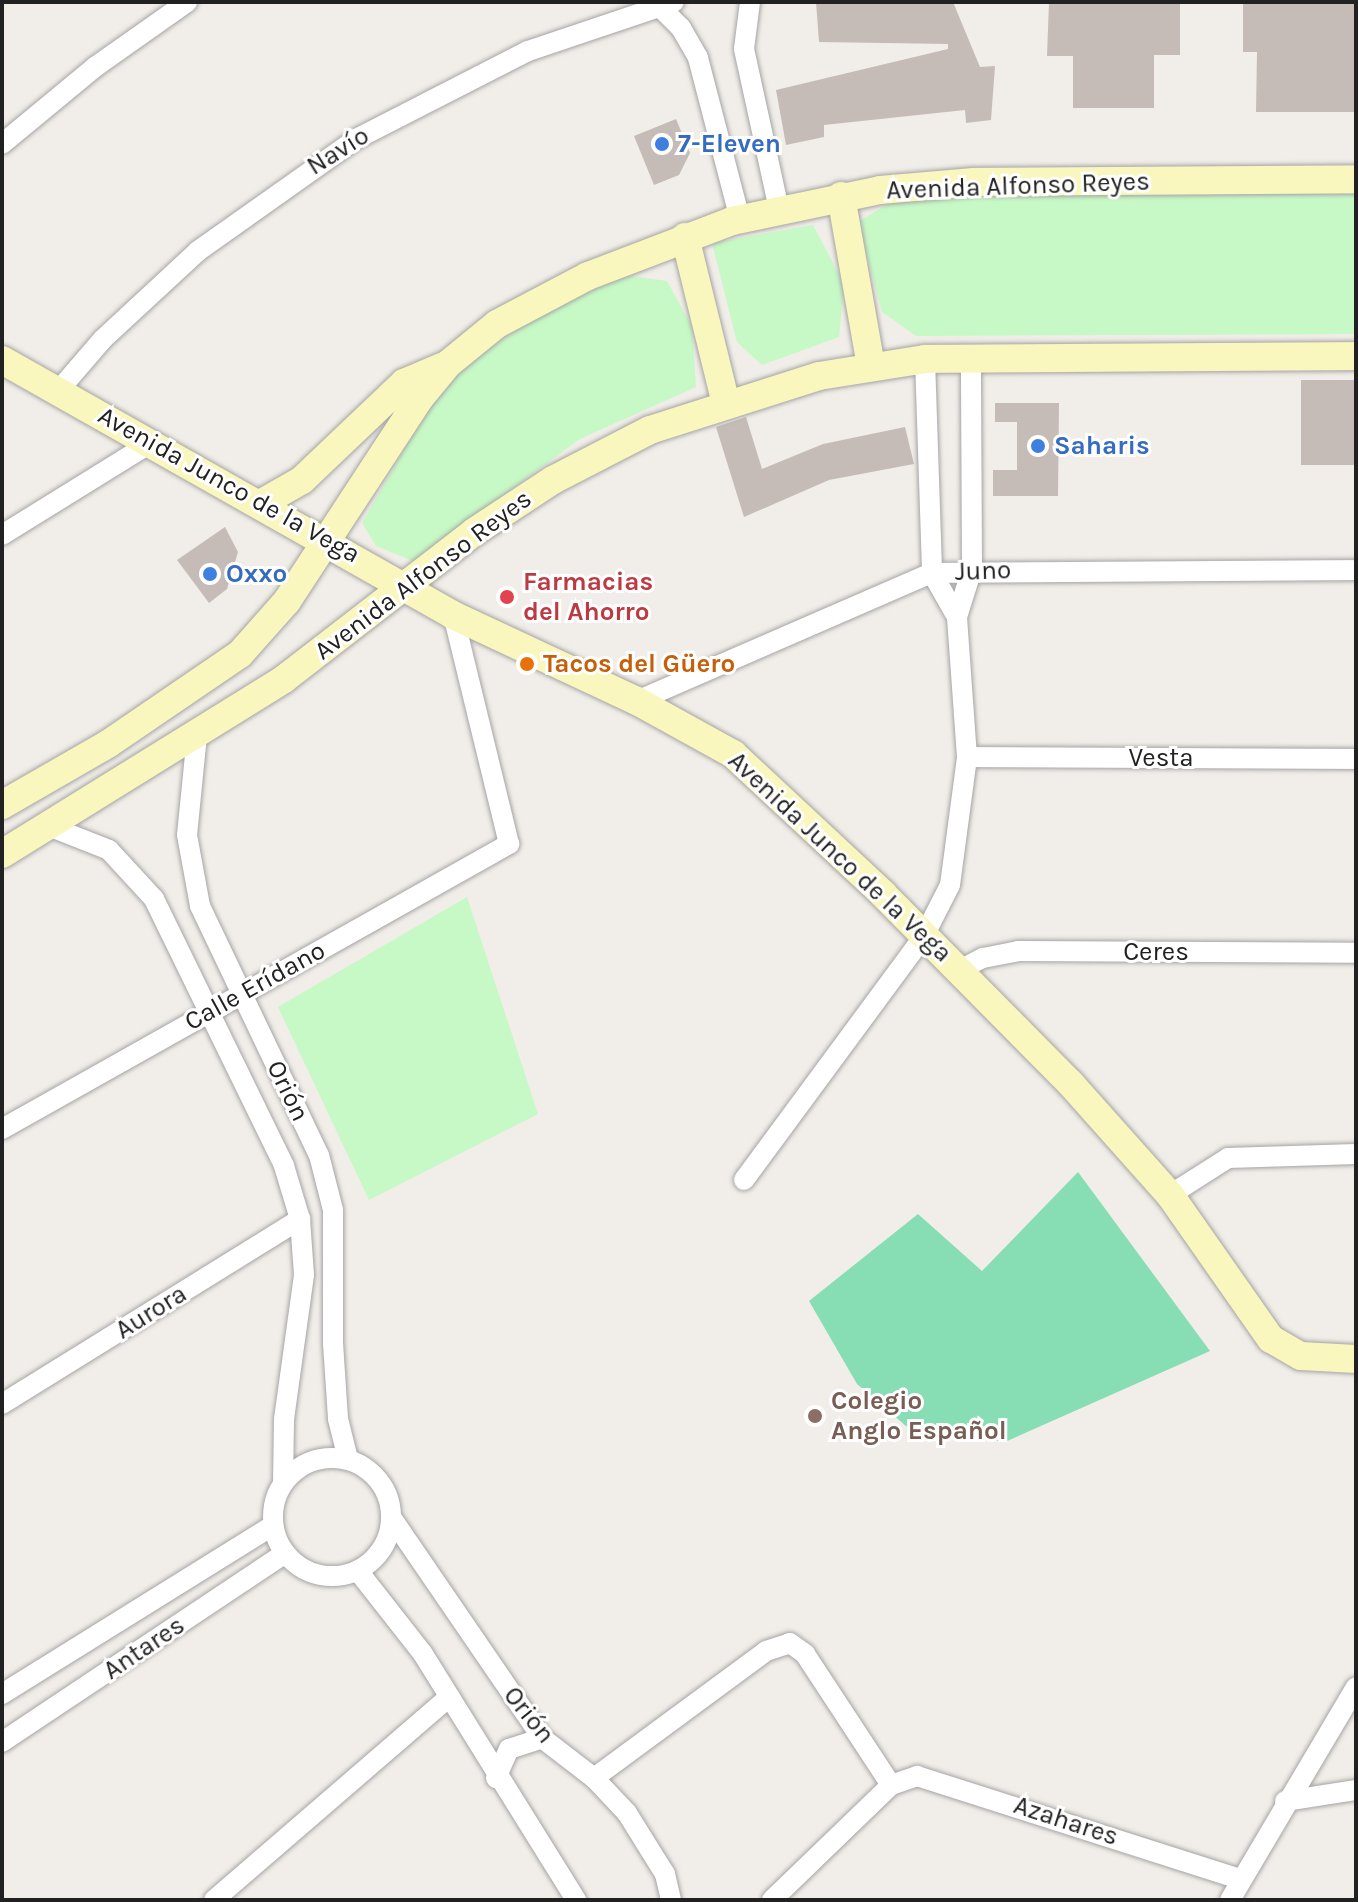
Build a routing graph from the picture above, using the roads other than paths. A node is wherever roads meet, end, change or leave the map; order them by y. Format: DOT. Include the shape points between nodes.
graph roads {
  1 [pos="187,2"];
  2 [pos="750,2"];
  3 [pos="662,3"];
  4 [pos="2,144"];
  5 [pos="1356,179"];
  6 [pos="841,196"];
  7 [pos="779,209"];
  8 [pos="740,219"];
  9 [pos="685,237"];
  10 [pos="971,355"];
  11 [pos="1356,356"];
  12 [pos="925,359"];
  13 [pos="2,360"];
  14 [pos="448,364"];
  15 [pos="871,366"];
  16 [pos="59,390"];
  17 [pos="726,404"];
  18 [pos="152,442"];
  19 [pos="262,503"];
  20 [pos="2,535"];
  21 [pos="327,540"];
  22 [pos="972,569"];
  23 [pos="1356,570"];
  24 [pos="932,573"];
  25 [pos="406,585"];
  26 [pos="453,615"];
  27 [pos="957,617"];
  28 [pos="637,701"];
  29 [pos="197,735"];
  30 [pos="967,757"];
  31 [pos="1356,759"];
  32 [pos="2,805"];
  33 [pos="51,827"];
  34 [pos="2,854"];
  35 [pos="924,936"];
  36 [pos="1356,953"];
  37 [pos="960,970"];
  38 [pos="241,993"];
  39 [pos="213,1010"];
  40 [pos="2,1129"];
  41 [pos="1356,1154"];
  42 [pos="744,1180"];
  43 [pos="1170,1195"];
  44 [pos="300,1219"];
  45 [pos="1356,1359"];
  46 [pos="2,1404"];
  47 [pos="348,1459"];
  48 [pos="283,1483"];
  49 [pos="393,1520"];
  50 [pos="273,1525"];
  51 [pos="285,1553"];
  52 [pos="358,1571"];
  53 [pos="1356,1687"];
  54 [pos="2,1694"];
  55 [pos="449,1697"];
  56 [pos="542,1738"];
  57 [pos="2,1742"];
  58 [pos="496,1778"];
  59 [pos="594,1778"];
  60 [pos="891,1785"];
  61 [pos="1356,1790"];
  62 [pos="1285,1801"];
  63 [pos="1240,1879"];
  64 [pos="214,1900"];
  65 [pos="576,1900"];
  66 [pos="671,1900"];
  67 [pos="772,1900"];
  68 [pos="1230,1900"];
  1 -- 4 [label="street" via="95,67"];
  2 -- 7 [label="street" via="744,49"];
  3 -- 8 [label="street" via="698,58"];
  3 -- 16 [label="street, Navío" via="484,71 323,160 198,251 103,339"];
  5 -- 6 [label="main road, Avenida Alfonso Reyes" via="974,182"];
  6 -- 7 [label="main road, Avenida Alfonso Reyes"];
  6 -- 15 [label="main road"];
  7 -- 8 [label="main road, Avenida Alfonso Reyes"];
  8 -- 9 [label="main road, Avenida Alfonso Reyes"];
  9 -- 14 [label="main road, Avenida Alfonso Reyes" via="497,324"];
  9 -- 17 [label="main road"];
  10 -- 11 [label="main road, Avenida Alfonso Reyes"];
  10 -- 12 [label="main road, Avenida Alfonso Reyes"];
  10 -- 22 [label="street"];
  12 -- 15 [label="main road, Avenida Alfonso Reyes"];
  12 -- 24 [label="street"];
  13 -- 16 [label="main road, Avenida Junco de la Vega"];
  14 -- 19 [label="main road" via="404,383 302,480"];
  14 -- 21 [label="main road, Avenida Alfonso Reyes"];
  15 -- 17 [label="main road, Avenida Alfonso Reyes"];
  16 -- 18 [label="main road, Avenida Junco de la Vega"];
  17 -- 25 [label="main road, Avenida Alfonso Reyes" via="650,430 553,480"];
  18 -- 19 [label="main road, Avenida Junco de la Vega"];
  18 -- 20 [label="street"];
  19 -- 21 [label="main road, Avenida Junco de la Vega"];
  21 -- 25 [label="main road, Avenida Junco de la Vega"];
  21 -- 32 [label="main road, Avenida Alfonso Reyes" via="287,601 240,654 108,744"];
  22 -- 23 [label="street, Juno"];
  22 -- 24 [label="street, Juno"];
  22 -- 27 [label="street"];
  24 -- 27 [label="street"];
  24 -- 28 [label="street, Juno"];
  25 -- 26 [label="main road, Avenida Junco de la Vega"];
  25 -- 29 [label="main road, Avenida Alfonso Reyes" via="284,679"];
  26 -- 28 [label="main road, Avenida Junco de la Vega"];
  26 -- 38 [label="street, Calle Erídano" via="509,844"];
  27 -- 30 [label="street"];
  28 -- 35 [label="main road, Avenida Junco de la Vega" via="733,754"];
  29 -- 33 [label="main road, Avenida Alfonso Reyes"];
  29 -- 38 [label="street, Orión" via="187,799 191,870 200,906"];
  30 -- 31 [label="street, Vesta"];
  30 -- 35 [label="street" via="950,885"];
  33 -- 34 [label="main road, Avenida Alfonso Reyes"];
  33 -- 39 [label="street, Orión" via="82,836 129,866 154,899"];
  35 -- 37 [label="main road, Avenida Junco de la Vega"];
  35 -- 42 [label="street"];
  36 -- 37 [label="street, Ceres" via="1018,951 983,958"];
  37 -- 43 [label="main road, Avenida Junco de la Vega"];
  38 -- 39 [label="street, Calle Erídano"];
  38 -- 47 [label="street, Orión" via="319,1155 333,1210 333,1343 338,1419"];
  39 -- 40 [label="street, Calle Erídano"];
  39 -- 44 [label="street, Orión" via="284,1166"];
  41 -- 43 [label="street" via="1228,1158"];
  43 -- 45 [label="main road, Avenida Junco de la Vega" via="1283,1350 1322,1360"];
  44 -- 46 [label="street, Aurora"];
  44 -- 48 [label="street, Orión" via="304,1275 284,1420"];
  47 -- 48 [label="street" via="324,1458 300,1466"];
  47 -- 49 [label="street" via="380,1482 388,1493"];
  48 -- 50 [label="street"];
  49 -- 52 [label="street" via="383,1550"];
  49 -- 56 [label="street, Orión"];
  50 -- 51 [label="street"];
  50 -- 54 [label="street, Antares"];
  51 -- 52 [label="street" via="306,1570 332,1577"];
  51 -- 57 [label="street, Antares"];
  52 -- 55 [label="street" via="423,1654"];
  53 -- 62 [label="street"];
  55 -- 58 [label="street"];
  55 -- 64 [label="street"];
  56 -- 58 [label="street" via="509,1749"];
  56 -- 59 [label="street, Orión"];
  58 -- 65 [label="street"];
  59 -- 60 [label="street" via="766,1651 790,1643 805,1654"];
  59 -- 66 [label="street, Orión" via="645,1839 665,1874"];
  60 -- 63 [label="street, Azahares" via="917,1776"];
  60 -- 67 [label="street"];
  61 -- 62 [label="street"];
  62 -- 63 [label="street"];
  63 -- 68 [label="street"];
}
